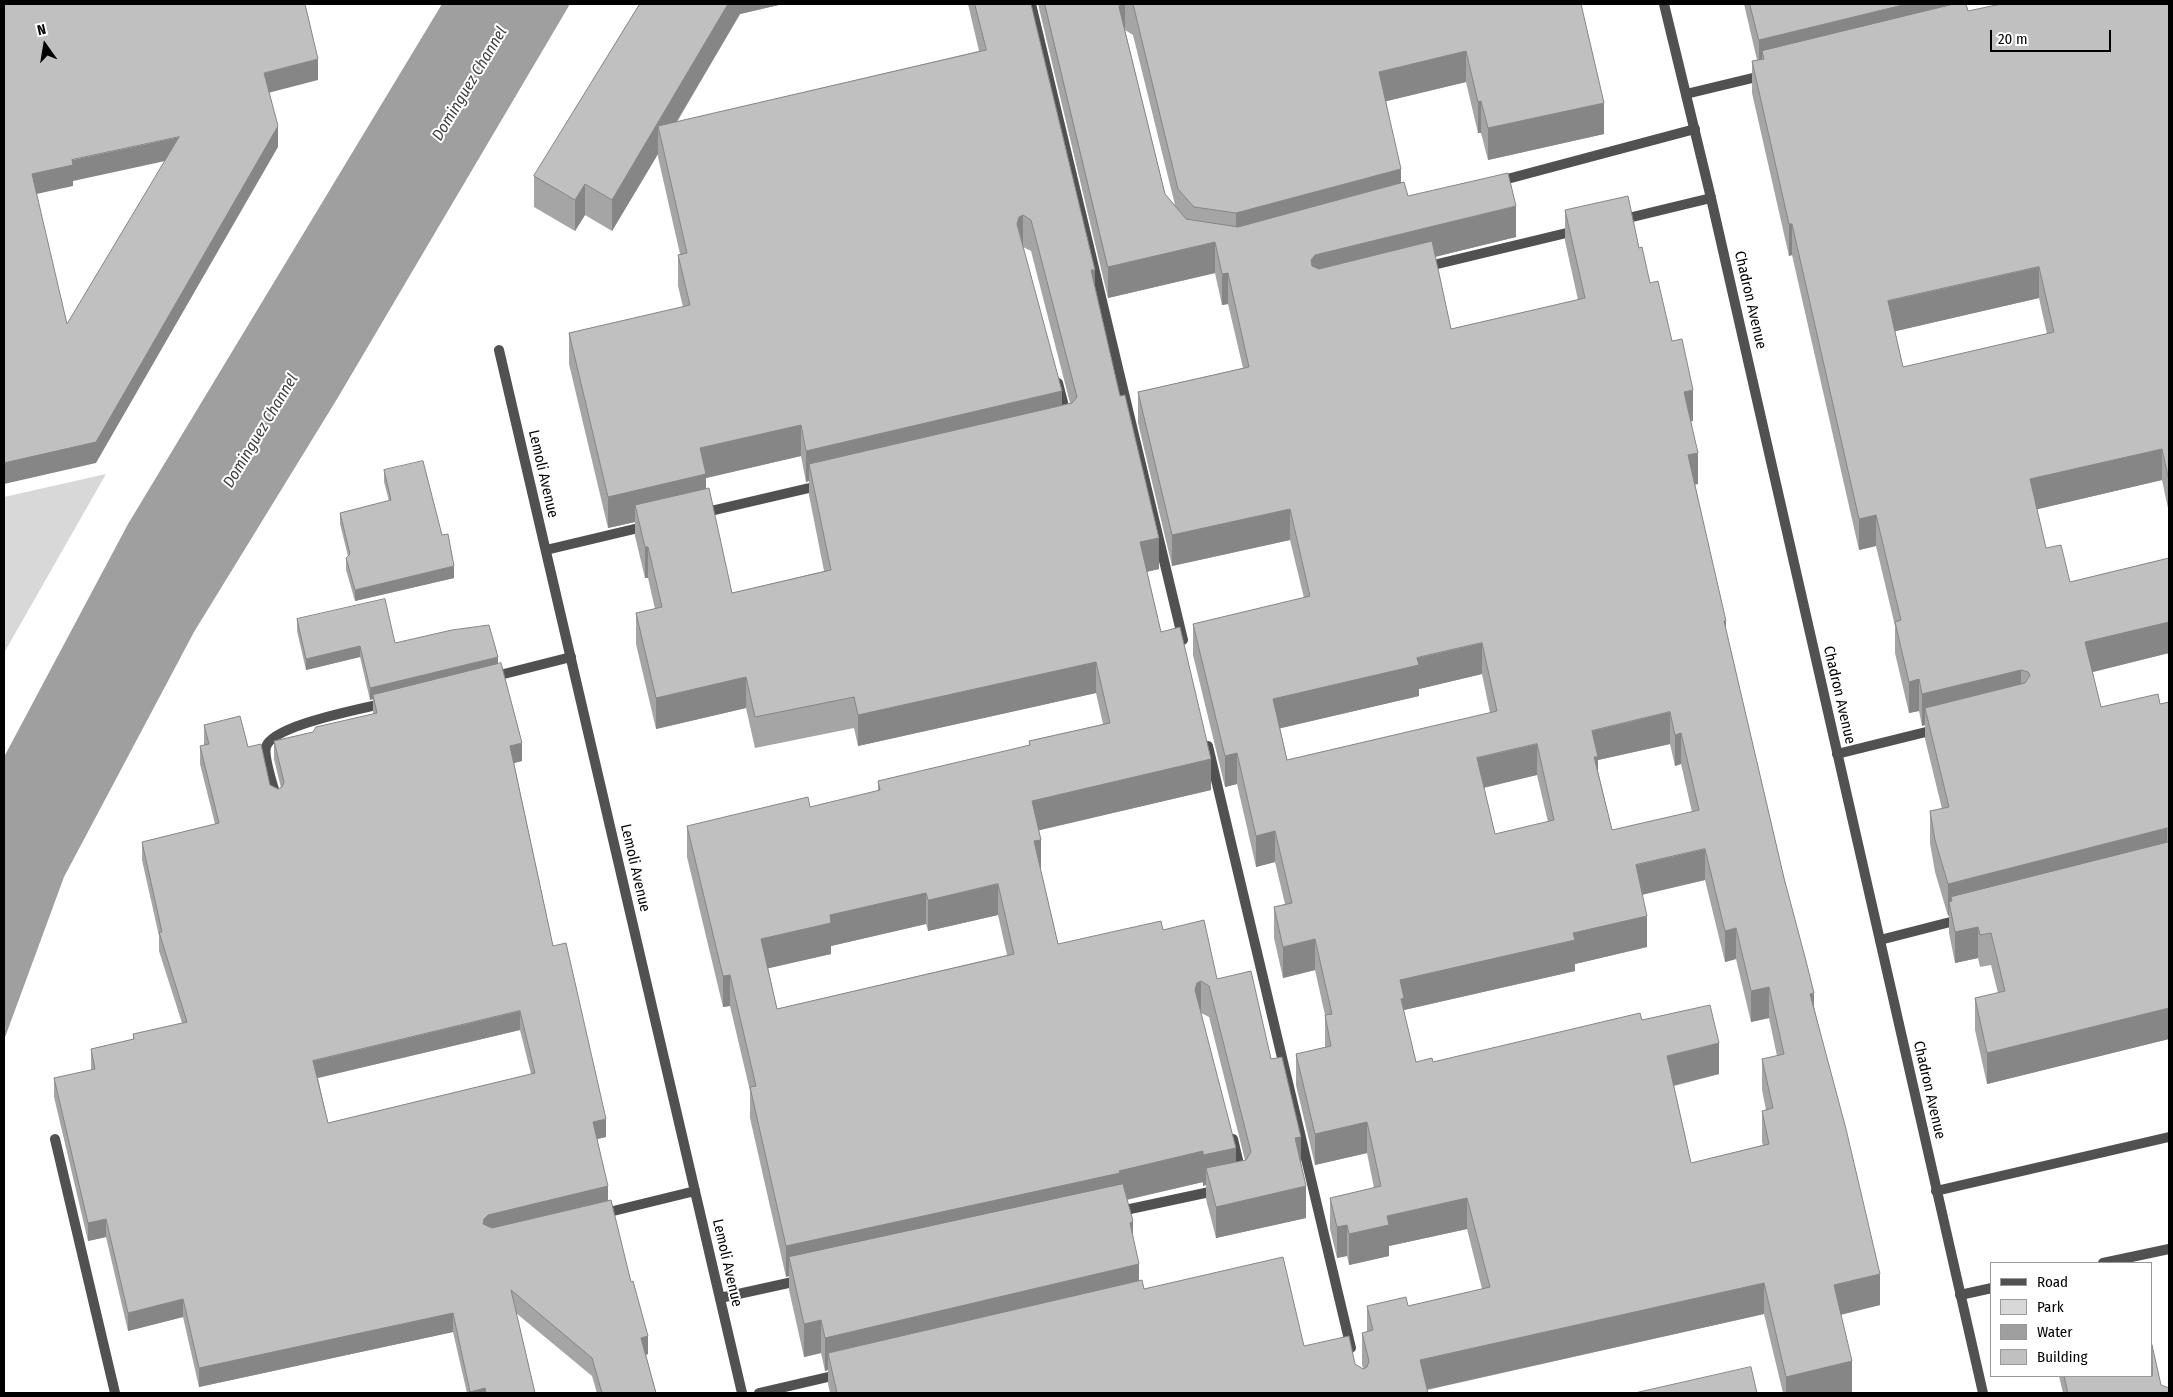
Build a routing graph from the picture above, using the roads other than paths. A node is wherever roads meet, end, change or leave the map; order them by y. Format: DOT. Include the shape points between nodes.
graph roads {
  1 [pos="1031,4"];
  2 [pos="1664,4"];
  3 [pos="1772,73"];
  4 [pos="1686,94"];
  5 [pos="1695,129"];
  6 [pos="1484,185"];
  7 [pos="1711,198"];
  8 [pos="1606,224"];
  9 [pos="1586,228"];
  10 [pos="1414,270"];
  11 [pos="500,350"];
  12 [pos="1056,372"];
  13 [pos="1060,430"];
  14 [pos="837,482"];
  15 [pos="691,516"];
  16 [pos="662,523"];
  17 [pos="546,550"];
  18 [pos="1185,649"];
  19 [pos="571,657"];
  20 [pos="481,679"];
  21 [pos="394,701"];
  22 [pos="1946,727"];
  23 [pos="1205,732"];
  24 [pos="1837,754"];
  25 [pos="277,801"];
  26 [pos="1976,915"];
  27 [pos="1880,940"];
  28 [pos="1230,1129"];
  29 [pos="2169,1137"];
  30 [pos="55,1139"];
  31 [pos="695,1191"];
  32 [pos="1936,1191"];
  33 [pos="1108,1214"];
  34 [pos="594,1216"];
  35 [pos="2169,1249"];
  36 [pos="2108,1262"];
  37 [pos="817,1277"];
  38 [pos="1990,1288"];
  39 [pos="1960,1294"];
  40 [pos="720,1298"];
  41 [pos="1353,1356"];
  42 [pos="849,1372"];
  43 [pos="115,1393"];
  44 [pos="742,1393"];
  45 [pos="759,1393"];
  46 [pos="1983,1393"];
  1 -- 18 [label="street"];
  2 -- 4 [label="street, Chadron Avenue"];
  3 -- 4 [label="street"];
  4 -- 5 [label="street, Chadron Avenue"];
  5 -- 6 [label="street"];
  5 -- 7 [label="street, Chadron Avenue"];
  7 -- 8 [label="street"];
  7 -- 24 [label="street, Chadron Avenue"];
  9 -- 10 [label="street"];
  11 -- 17 [label="street, Lemoli Avenue"];
  12 -- 13 [label="street" via="1070,427"];
  14 -- 15 [label="street"];
  16 -- 17 [label="street"];
  17 -- 19 [label="street, Lemoli Avenue"];
  19 -- 20 [label="street"];
  19 -- 31 [label="street, Lemoli Avenue"];
  21 -- 25 [label="street" via="308,722 269,739 265,749"];
  22 -- 24 [label="street"];
  23 -- 41 [label="street"];
  24 -- 27 [label="street, Chadron Avenue"];
  26 -- 27 [label="street"];
  27 -- 32 [label="street, Chadron Avenue"];
  28 -- 33 [label="street" via="1239,1186"];
  29 -- 32 [label="street"];
  30 -- 43 [label="street"];
  31 -- 34 [label="street"];
  31 -- 40 [label="street, Lemoli Avenue"];
  32 -- 39 [label="street, Chadron Avenue"];
  35 -- 36 [label="street"];
  37 -- 40 [label="street"];
  38 -- 39 [label="street"];
  39 -- 46 [label="street, Chadron Avenue"];
  40 -- 44 [label="street, Lemoli Avenue"];
  42 -- 45 [label="street"];
}
